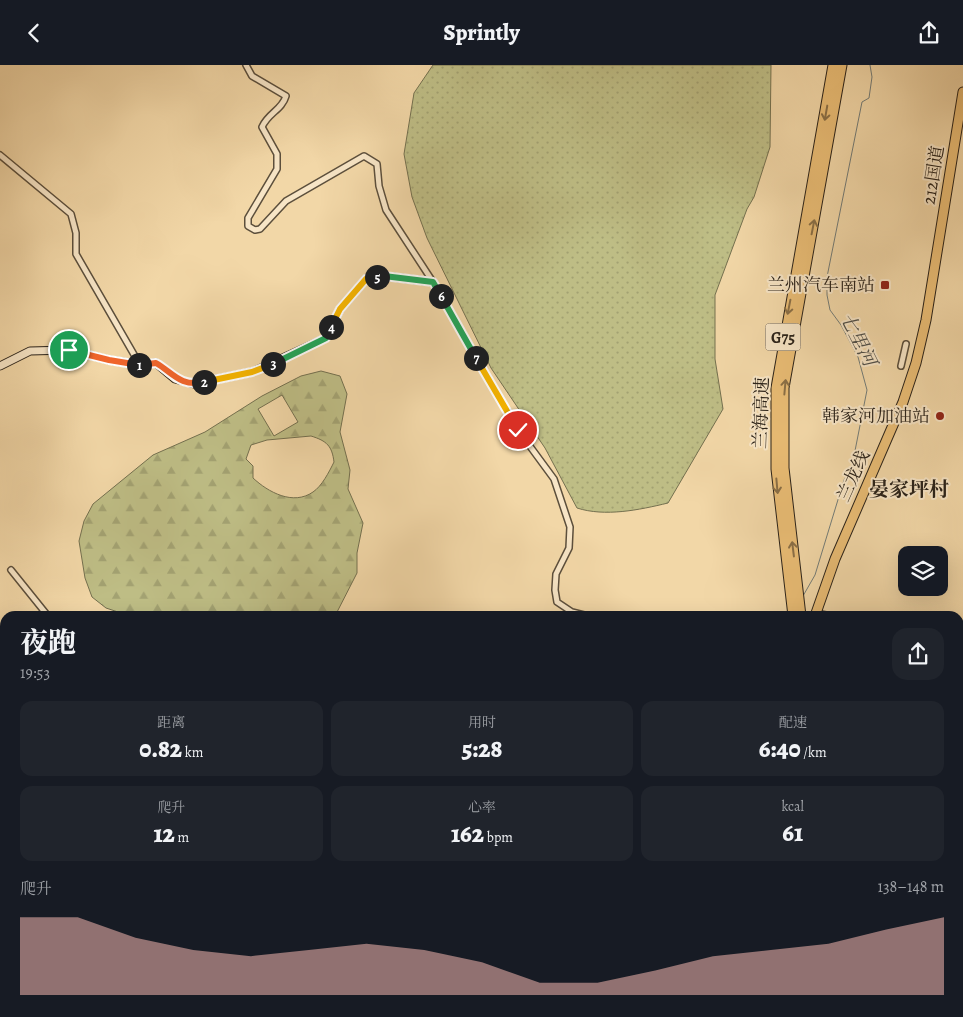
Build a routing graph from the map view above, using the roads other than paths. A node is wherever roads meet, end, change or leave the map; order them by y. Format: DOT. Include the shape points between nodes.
graph roads {
  1 [pos="246,65"];
  2 [pos="833,65"];
  3 [pos="842,65"];
  4 [pos="963,92"];
  5 [pos="961,112"];
  6 [pos="0,155"];
  7 [pos="935,264"];
  8 [pos="433,282"];
  9 [pos="906,344"];
  10 [pos="140,365"];
  11 [pos="0,366"];
  12 [pos="901,366"];
  13 [pos="10,570"];
  14 [pos="44,611"];
  15 [pos="571,611"];
  16 [pos="793,611"];
  17 [pos="800,611"];
  18 [pos="816,611"];
  1 -- 8 [label="street" via="252,76 286,96 283,105 266,118 262,127 277,154 276,169 248,218 248,226 260,229 286,201 364,156 377,164 386,209"];
  2 -- 16 [label="highway, 兰海高速 / G75, one-way" via="776,388 776,469"];
  17 -- 3 [label="highway, 兰海高速 / G75, one-way" via="784,468 784,388"];
  4 -- 5 [label="highway, 212国道"];
  5 -- 7 [label="highway, 212国道"];
  6 -- 10 [label="street" via="71,214 76,233 76,254"];
  7 -- 18 [label="highway, 兰龙线" via="918,355 903,402"];
  8 -- 10 [label="street" via="384,276 366,279 340,309 326,338 252,372 194,384 175,379 156,363"];
  8 -- 15 [label="street" via="518,430 554,479 570,527 570,548 556,574 554,590 557,601"];
  9 -- 12 [label="street"];
  10 -- 11 [label="street" via="69,350 30,351"];
  13 -- 14 [label="street"];
}
